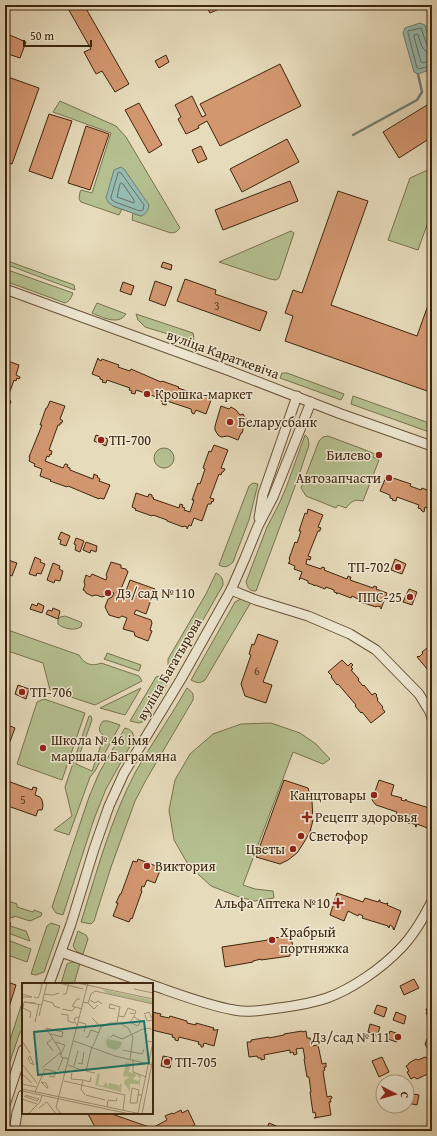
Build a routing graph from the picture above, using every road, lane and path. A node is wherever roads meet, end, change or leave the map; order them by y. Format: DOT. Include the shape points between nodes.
graph roads {
  1 [pos="5,289"];
  2 [pos="297,396"];
  3 [pos="312,402"];
  4 [pos="432,446"];
  5 [pos="258,526"];
  6 [pos="231,590"];
  7 [pos="432,718"];
  8 [pos="432,901"];
  9 [pos="61,952"];
  10 [pos="50,983"];
  11 [pos="148,983"];
  12 [pos="153,985"];
  13 [pos="22,1053"];
  14 [pos="22,1098"];
  15 [pos="5,1105"];
  16 [pos="14,1131"];
  1 -- 2 [label="street, вуліца Караткевіча"];
  2 -- 3 [label="street, вуліца Караткевіча"];
  2 -- 5 [label="street, вуліца Багатырова" via="262,494"];
  3 -- 4 [label="street, вуліца Караткевіча"];
  3 -- 5 [label="street, вуліца Багатырова" via="273,498"];
  5 -- 6 [label="street, вуліца Багатырова"];
  6 -- 7 [label="street" via="308,616 350,634 376,650 419,694"];
  6 -- 9 [label="street, вуліца Багатырова" via="124,773 109,806"];
  8 -- 12 [label="street" via="401,949 360,981 327,998 286,1007 242,1011 194,1000"];
  9 -- 10 [label="street, вуліца Багатырова"];
  9 -- 11 [label="street"];
  13 -- 15 [label="street"];
  14 -- 16 [label="street"];
}
